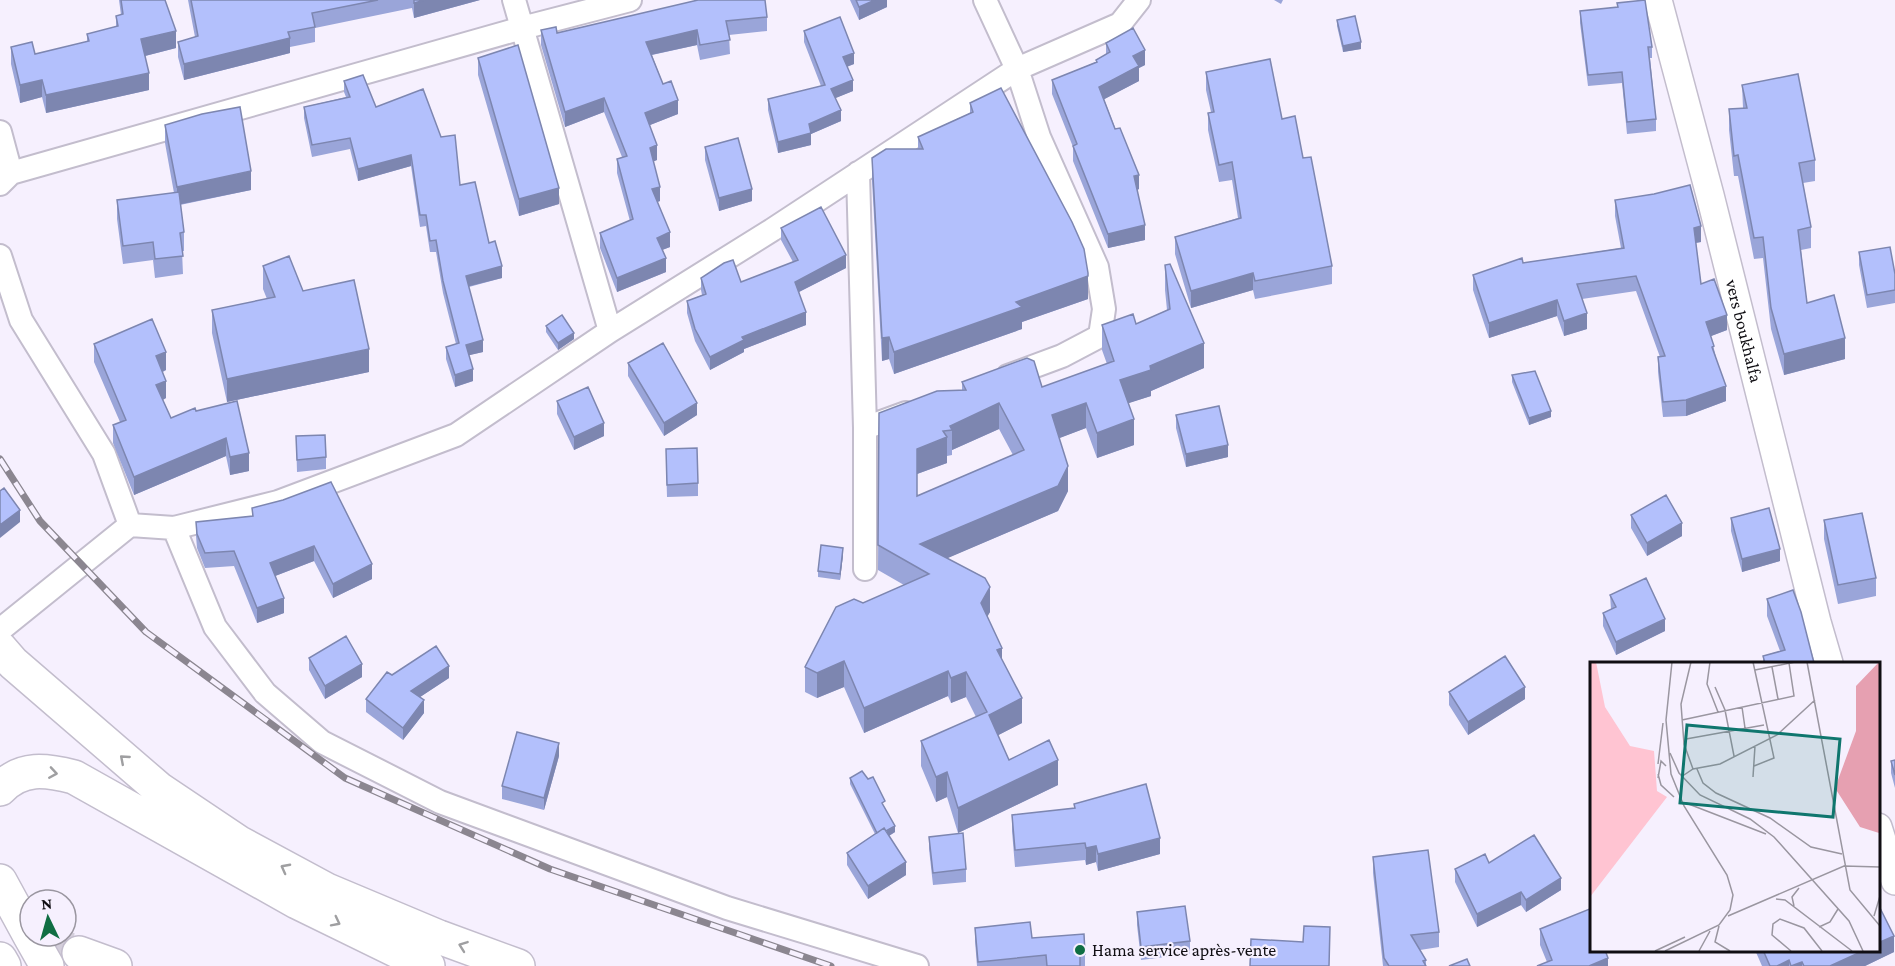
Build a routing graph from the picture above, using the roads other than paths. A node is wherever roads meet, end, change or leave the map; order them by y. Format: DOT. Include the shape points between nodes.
graph roads {
  1 [pos="514,0"];
  2 [pos="630,0"];
  3 [pos="985,0"];
  4 [pos="1139,0"];
  5 [pos="1658,0"];
  6 [pos="522,28"];
  7 [pos="1017,69"];
  8 [pos="0,132"];
  9 [pos="858,173"];
  10 [pos="5,179"];
  11 [pos="0,256"];
  12 [pos="610,332"];
  13 [pos="986,384"];
  14 [pos="931,404"];
  15 [pos="866,428"];
  16 [pos="130,525"];
  17 [pos="174,528"];
  18 [pos="865,569"];
  19 [pos="0,630"];
  20 [pos="0,648"];
  21 [pos="1829,662"];
  22 [pos="0,789"];
  23 [pos="1880,832"];
  24 [pos="0,881"];
  25 [pos="1895,881"];
  26 [pos="18,914"];
  27 [pos="37,948"];
  28 [pos="79,953"];
  29 [pos="0,958"];
  30 [pos="4,966"];
  31 [pos="47,966"];
  32 [pos="115,966"];
  33 [pos="428,966"];
  34 [pos="518,966"];
  35 [pos="917,966"];
  1 -- 6 [label="street"];
  2 -- 6 [label="street"];
  3 -- 7 [label="street"];
  4 -- 7 [label="street" via="1120,24"];
  5 -- 21 [label="street, vers boukhalfa"];
  6 -- 10 [label="street"];
  6 -- 12 [label="street"];
  7 -- 9 [label="street"];
  7 -- 13 [label="street" via="1039,136 1098,267 1104,309 1100,336 1062,356"];
  8 -- 10 [label="street"];
  9 -- 12 [label="street"];
  9 -- 15 [label="street"];
  11 -- 16 [label="street" via="21,320 104,454"];
  12 -- 17 [label="street" via="456,435 278,502"];
  14 -- 15 [label="street"];
  15 -- 18 [label="street"];
  16 -- 17 [label="street"];
  16 -- 19 [label="street"];
  17 -- 35 [label="street" via="215,627 265,693 321,742 440,802 727,908"];
  34 -- 20 [label="highway, one-way" via="327,890 238,842 159,789"];
  22 -- 33 [label="highway, one-way" via="8,780 26,772 50,771 74,777 297,902"];
  23 -- 25 [label="street"];
  24 -- 26 [label="highway"];
  27 -- 31 [label="highway"];
  28 -- 32 [label="highway"];
  29 -- 30 [label="highway"];
}
